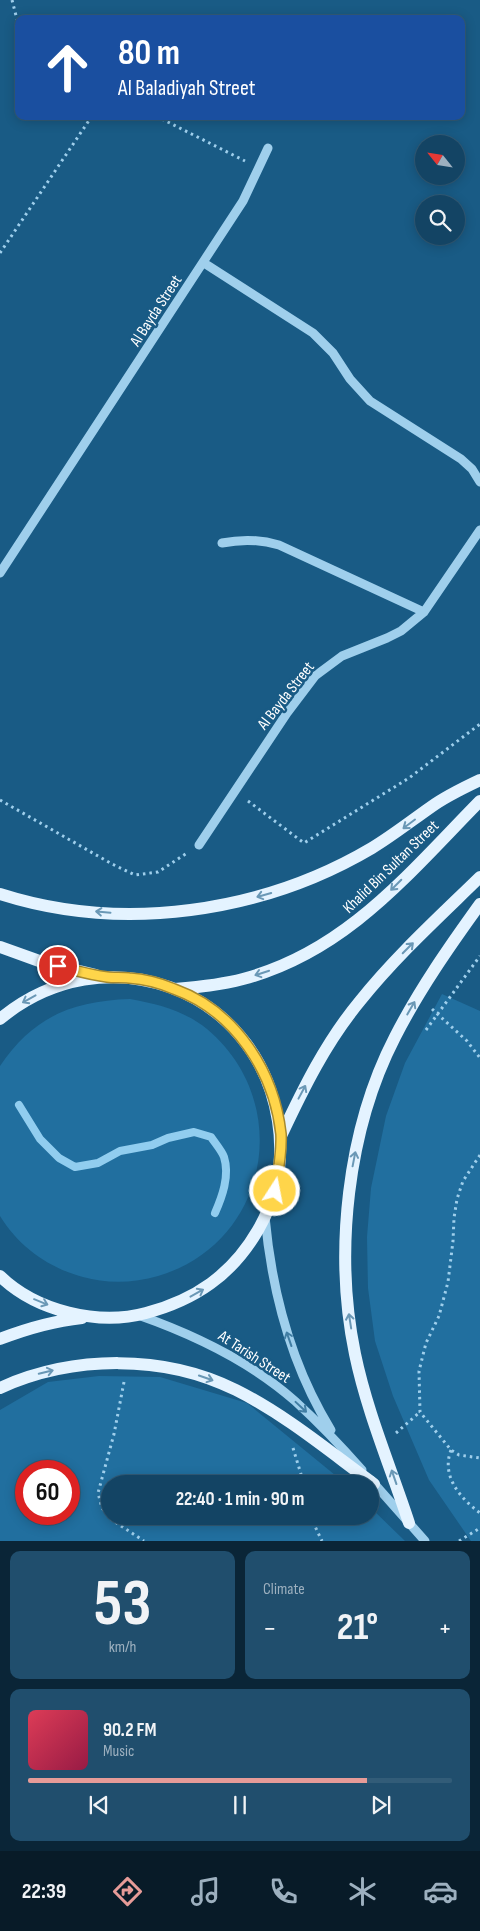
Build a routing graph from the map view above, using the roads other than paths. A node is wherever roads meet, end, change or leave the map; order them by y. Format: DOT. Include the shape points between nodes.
graph roads {
  1 [pos="268,148"];
  2 [pos="204,263"];
  3 [pos="480,482"];
  4 [pos="480,530"];
  5 [pos="222,543"];
  6 [pos="0,573"];
  7 [pos="424,612"];
  8 [pos="480,780"];
  9 [pos="480,801"];
  10 [pos="199,845"];
  11 [pos="480,877"];
  12 [pos="0,894"];
  13 [pos="480,904"];
  14 [pos="0,947"];
  15 [pos="106,977"];
  16 [pos="175,989"];
  17 [pos="0,1020"];
  18 [pos="281,1136"];
  19 [pos="265,1217"];
  20 [pos="0,1276"];
  21 [pos="138,1315"];
  22 [pos="93,1316"];
  23 [pos="0,1339"];
  24 [pos="0,1388"];
  25 [pos="340,1446"];
  26 [pos="362,1475"];
  27 [pos="366,1475"];
  28 [pos="379,1490"];
  29 [pos="409,1523"];
  30 [pos="425,1541"];
  1 -- 2 [label="street, Al Bayda Street" via="243,201"];
  2 -- 3 [label="street" via="313,333 370,400 461,459"];
  2 -- 6 [label="street, Al Bayda Street"];
  4 -- 7 [label="street, Al Bayda Street"];
  5 -- 7 [label="street" via="263,540 279,545"];
  7 -- 10 [label="street, Al Bayda Street" via="401,631 342,656 315,676"];
  8 -- 12 [label="main road, one-way" via="337,867 265,895 180,911 114,913 42,904"];
  9 -- 16 [label="main road, Khalid Bin Sultan Street, one-way" via="379,903 331,941 304,956 243,979"];
  18 -- 11 [label="main road, one-way" via="315,1066 359,1002 384,972"];
  29 -- 13 [label="main road, one-way" via="355,1354 345,1275 348,1195 355,1156 377,1079 394,1039 418,996"];
  14 -- 15 [label="main road" via="42,962"];
  15 -- 16 [label="main road" via="138,979"];
  15 -- 17 [label="main road, one-way" via="74,981 43,991"];
  16 -- 18 [label="main road" via="204,1004 228,1023 250,1047 276,1105"];
  18 -- 19 [label="main road" via="275,1191"];
  21 -- 19 [label="main road, one-way" via="170,1306 200,1292 249,1246"];
  25 -- 19 [label="street, At Tarish Street, one-way" via="309,1390 284,1326 275,1290"];
  20 -- 22 [label="main road, one-way" via="31,1298 61,1310"];
  21 -- 22 [label="main road"];
  21 -- 25 [label="street, At Tarish Street, one-way" via="174,1328 242,1362 294,1400"];
  22 -- 23 [label="main road" via="60,1320"];
  24 -- 26 [label="main road, one-way" via="46,1371 85,1365 109,1363 173,1369 205,1377 264,1405"];
  25 -- 27 [label="street, At Tarish Street"];
  28 -- 29 [label="street, At Tarish Street"];
  29 -- 30 [label="street, At Tarish Street"];
}
